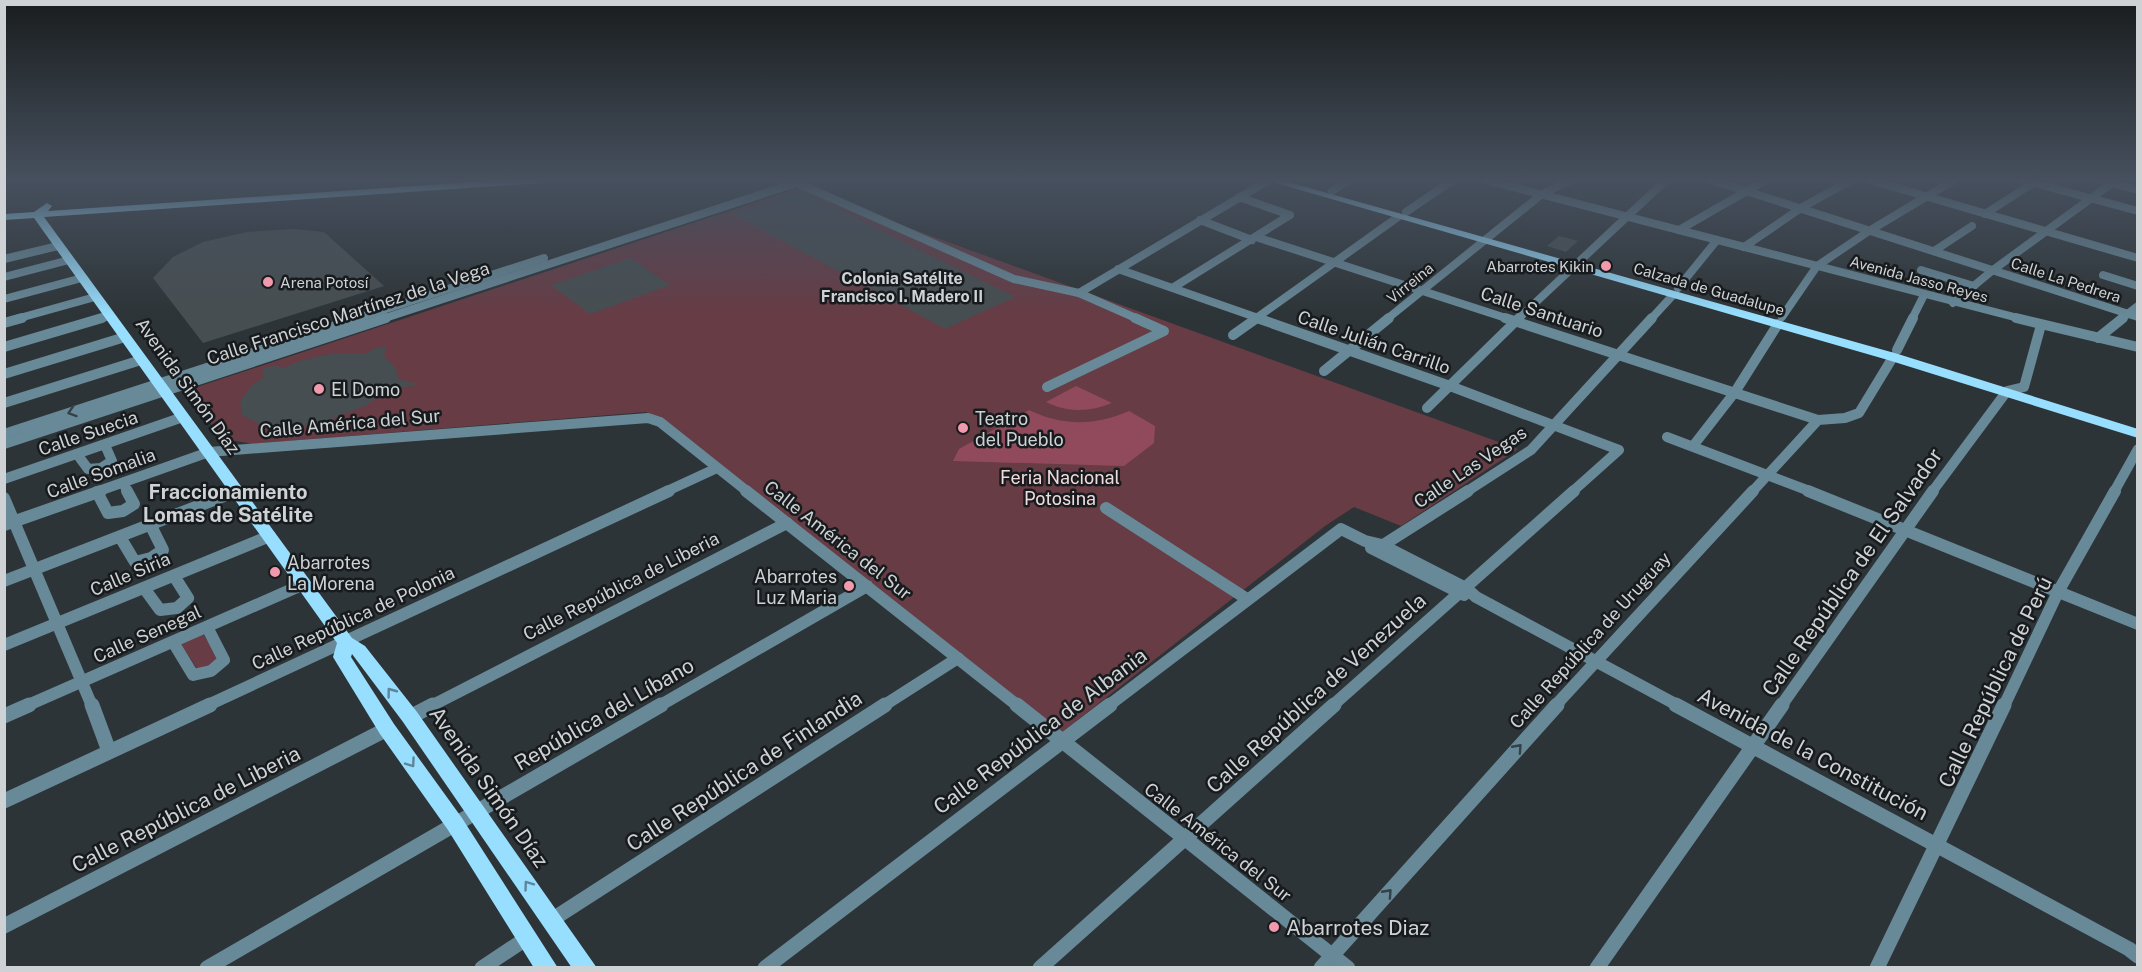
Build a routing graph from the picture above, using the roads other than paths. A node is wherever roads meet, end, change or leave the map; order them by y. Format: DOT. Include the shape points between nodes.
graph roads {
  1 [pos="49,225"];
  2 [pos="658,225"];
  3 [pos="894,225"];
  4 [pos="1191,225"];
  5 [pos="1215,225"];
  6 [pos="1274,225"];
  7 [pos="1386,225"];
  8 [pos="1444,225"];
  9 [pos="1502,225"];
  10 [pos="1618,225"];
  11 [pos="1662,225"];
  12 [pos="1687,225"];
  13 [pos="1776,225"];
  14 [pos="1852,225"];
  15 [pos="1878,225"];
  16 [pos="2024,225"];
  17 [pos="2056,225"];
  18 [pos="1972,226"];
  19 [pos="1679,230"];
  20 [pos="1869,231"];
  21 [pos="2047,232"];
  22 [pos="1487,237"];
  23 [pos="1254,239"];
  24 [pos="1717,240"];
  25 [pos="58,246"];
  26 [pos="1744,247"];
  27 [pos="2138,248"];
  28 [pos="1934,251"];
  29 [pos="2133,257"];
  30 [pos="4,259"];
  31 [pos="69,260"];
  32 [pos="1333,262"];
  33 [pos="1576,263"];
  34 [pos="1817,266"];
  35 [pos="1118,269"];
  36 [pos="1921,270"];
  37 [pos="1993,270"];
  38 [pos="2103,275"];
  39 [pos="4,277"];
  40 [pos="82,278"];
  41 [pos="1974,286"];
  42 [pos="2138,286"];
  43 [pos="1174,287"];
  44 [pos="1422,291"];
  45 [pos="1676,291"];
  46 [pos="1079,294"];
  47 [pos="1924,296"];
  48 [pos="95,297"];
  49 [pos="4,299"];
  50 [pos="1953,303"];
  51 [pos="2138,306"];
  52 [pos="110,316"];
  53 [pos="2133,316"];
  54 [pos="1256,318"];
  55 [pos="1780,320"];
  56 [pos="1516,321"];
  57 [pos="4,322"];
  58 [pos="2041,325"];
  59 [pos="1233,335"];
  60 [pos="125,338"];
  61 [pos="2098,338"];
  62 [pos="4,347"];
  63 [pos="2138,347"];
  64 [pos="1349,351"];
  65 [pos="1895,354"];
  66 [pos="1619,355"];
  67 [pos="141,360"];
  68 [pos="1324,371"];
  69 [pos="4,374"];
  70 [pos="1450,386"];
  71 [pos="162,387"];
  72 [pos="1047,387"];
  73 [pos="2024,387"];
  74 [pos="2007,391"];
  75 [pos="1735,392"];
  76 [pos="4,403"];
  77 [pos="1427,408"];
  78 [pos="183,417"];
  79 [pos="1818,420"];
  80 [pos="2138,424"];
  81 [pos="1555,425"];
  82 [pos="4,434"];
  83 [pos="2138,434"];
  84 [pos="1667,437"];
  85 [pos="4,444"];
  86 [pos="105,444"];
  87 [pos="1693,446"];
  88 [pos="2138,449"];
  89 [pos="1619,450"];
  90 [pos="209,452"];
  91 [pos="77,454"];
  92 [pos="717,468"];
  93 [pos="1767,474"];
  94 [pos="4,479"];
  95 [pos="123,483"];
  96 [pos="237,491"];
  97 [pos="98,492"];
  98 [pos="4,498"];
  99 [pos="1106,508"];
  100 [pos="787,523"];
  101 [pos="9,524"];
  102 [pos="150,524"];
  103 [pos="1341,529"];
  104 [pos="1905,529"];
  105 [pos="270,536"];
  106 [pos="120,537"];
  107 [pos="1378,548"];
  108 [pos="34,570"];
  109 [pos="174,576"];
  110 [pos="4,581"];
  111 [pos="304,584"];
  112 [pos="867,586"];
  113 [pos="144,588"];
  114 [pos="2058,592"];
  115 [pos="1467,593"];
  116 [pos="1247,599"];
  117 [pos="57,624"];
  118 [pos="2138,624"];
  119 [pos="207,627"];
  120 [pos="173,642"];
  121 [pos="346,642"];
  122 [pos="4,645"];
  123 [pos="957,658"];
  124 [pos="1595,662"];
  125 [pos="82,681"];
  126 [pos="4,716"];
  127 [pos="410,717"];
  128 [pos="387,729"];
  129 [pos="1062,741"];
  130 [pos="1754,747"];
  131 [pos="109,751"];
  132 [pos="4,801"];
  133 [pos="476,812"];
  134 [pos="455,824"];
  135 [pos="1184,838"];
  136 [pos="1938,845"];
  137 [pos="553,919"];
  138 [pos="4,926"];
  139 [pos="527,938"];
  140 [pos="2135,952"];
  141 [pos="1332,955"];
  142 [pos="207,968"];
  143 [pos="482,968"];
  144 [pos="547,968"];
  145 [pos="586,968"];
  146 [pos="765,968"];
  147 [pos="1040,968"];
  148 [pos="1321,968"];
  149 [pos="1348,968"];
  150 [pos="1597,968"];
  151 [pos="1877,968"];
  1 -- 25 [label="main road, Avenida Simón Díaz"];
  2 -- 71 [label="street, Calle Francisco Martínez de la Vega"];
  3 -- 46 [label="street" via="1014,279"];
  4 -- 35 [label="street"];
  5 -- 23 [label="street, Calle Santuario"];
  6 -- 23 [label="street"];
  7 -- 32 [label="street"];
  8 -- 22 [label="main road, Calzada de Guadalupe"];
  9 -- 22 [label="street, Virreina"];
  10 -- 33 [label="street"];
  11 -- 19 [label="street, Avenida Jasso Reyes"];
  12 -- 19 [label="street"];
  13 -- 26 [label="street"];
  14 -- 20 [label="street, Calle La Pedrera"];
  15 -- 20 [label="street"];
  16 -- 21 [label="street"];
  17 -- 21 [label="street"];
  18 -- 28 [label="street"];
  19 -- 24 [label="street, Avenida Jasso Reyes"];
  20 -- 28 [label="street, Calle La Pedrera"];
  20 -- 34 [label="street"];
  21 -- 29 [label="street"];
  21 -- 37 [label="street"];
  22 -- 33 [label="main road, Calzada de Guadalupe"];
  22 -- 44 [label="street, Virreina"];
  23 -- 32 [label="street, Calle Santuario"];
  23 -- 43 [label="street"];
  24 -- 26 [label="street, Avenida Jasso Reyes"];
  24 -- 45 [label="street, Calle Las Vegas"];
  25 -- 30 [label="street"];
  25 -- 31 [label="main road, Avenida Simón Díaz"];
  26 -- 34 [label="street, Avenida Jasso Reyes"];
  27 -- 29 [label="street"];
  28 -- 37 [label="street, Calle La Pedrera"];
  31 -- 39 [label="street"];
  31 -- 40 [label="main road, Avenida Simón Díaz"];
  32 -- 44 [label="street, Calle Santuario"];
  32 -- 54 [label="street"];
  33 -- 45 [label="main road, Calzada de Guadalupe"];
  33 -- 56 [label="street"];
  34 -- 47 [label="street, Avenida Jasso Reyes"];
  34 -- 55 [label="street"];
  35 -- 43 [label="street, Calle Julián Carrillo"];
  35 -- 46 [label="street"];
  36 -- 41 [label="street"];
  37 -- 41 [label="street"];
  37 -- 53 [label="street, Calle La Pedrera"];
  38 -- 42 [label="street"];
  40 -- 48 [label="main road, Avenida Simón Díaz"];
  40 -- 49 [label="street"];
  41 -- 50 [label="street"];
  43 -- 54 [label="street, Calle Julián Carrillo"];
  44 -- 56 [label="street, Calle Santuario"];
  44 -- 64 [label="street, Virreina"];
  45 -- 55 [label="main road, Calzada de Guadalupe"];
  45 -- 66 [label="street, Calle Las Vegas"];
  46 -- 72 [label="street" via="1164,331"];
  47 -- 50 [label="street, Avenida Jasso Reyes"];
  47 -- 65 [label="street"];
  48 -- 52 [label="main road, Avenida Simón Díaz"];
  48 -- 57 [label="street"];
  50 -- 58 [label="street, Avenida Jasso Reyes"];
  51 -- 53 [label="street"];
  52 -- 60 [label="main road, Avenida Simón Díaz"];
  52 -- 62 [label="street"];
  53 -- 61 [label="street"];
  54 -- 59 [label="street"];
  54 -- 64 [label="street, Calle Julián Carrillo"];
  55 -- 65 [label="main road, Calzada de Guadalupe"];
  55 -- 75 [label="street"];
  56 -- 66 [label="street, Calle Santuario"];
  56 -- 70 [label="street"];
  58 -- 61 [label="street, Avenida Jasso Reyes"];
  58 -- 73 [label="street"];
  60 -- 67 [label="main road, Avenida Simón Díaz"];
  60 -- 69 [label="street"];
  61 -- 63 [label="street, Avenida Jasso Reyes"];
  64 -- 68 [label="street, Virreina"];
  64 -- 70 [label="street, Calle Julián Carrillo"];
  65 -- 73 [label="main road, Calzada de Guadalupe"];
  65 -- 74 [label="main road, Calzada de Guadalupe"];
  65 -- 79 [label="street" via="1858,413"];
  66 -- 75 [label="street, Calle Santuario"];
  66 -- 81 [label="street, Calle Las Vegas"];
  67 -- 71 [label="main road, Avenida Simón Díaz"];
  67 -- 76 [label="street"];
  70 -- 77 [label="street"];
  70 -- 81 [label="street, Calle Julián Carrillo"];
  71 -- 78 [label="main road, Avenida Simón Díaz"];
  71 -- 82 [label="street, Calle Francisco Martínez de la Vega, one-way"];
  71 -- 85 [label="street, Calle Francisco Martínez de la Vega"];
  73 -- 74 [label="street"];
  73 -- 80 [label="main road, Calzada de Guadalupe"];
  74 -- 83 [label="main road, Calzada de Guadalupe"];
  74 -- 104 [label="street, Calle República de El Salvador"];
  75 -- 79 [label="street, Calle Santuario"];
  75 -- 87 [label="street"];
  78 -- 86 [label="street, Calle Suecia"];
  78 -- 90 [label="main road, Avenida Simón Díaz"];
  79 -- 93 [label="street, Calle República de Uruguay"];
  81 -- 89 [label="street, Calle Julián Carrillo"];
  81 -- 107 [label="street, Calle Las Vegas" via="1531,450"];
  84 -- 87 [label="street"];
  86 -- 91 [label="street, Calle Suecia"];
  86 -- 91 [label="street" via="112,462 101,468 88,469"];
  87 -- 93 [label="street"];
  88 -- 114 [label="street, Calle República de Perú"];
  89 -- 115 [label="street, Calle República de Venezuela"];
  90 -- 92 [label="street, Calle América del Sur" via="648,418 660,422"];
  90 -- 95 [label="street, Calle Somalia"];
  90 -- 96 [label="main road, Avenida Simón Díaz"];
  91 -- 94 [label="street, Calle Suecia"];
  92 -- 100 [label="street, Calle América del Sur"];
  92 -- 121 [label="street, Calle República de Polonia"];
  93 -- 104 [label="street"];
  93 -- 124 [label="street, Calle República de Uruguay"];
  95 -- 97 [label="street, Calle Somalia"];
  95 -- 97 [label="street" via="134,504 123,511 108,513"];
  96 -- 102 [label="street"];
  96 -- 105 [label="main road, Avenida Simón Díaz"];
  97 -- 101 [label="street, Calle Somalia"];
  98 -- 101 [label="street"];
  99 -- 116 [label="street"];
  100 -- 112 [label="street, Calle América del Sur"];
  100 -- 127 [label="street, Calle República de Liberia"];
  101 -- 108 [label="street"];
  102 -- 106 [label="street"];
  102 -- 106 [label="street" via="163,550 151,558 135,562"];
  103 -- 107 [label="street, Avenida de la Constitución"];
  103 -- 116 [label="street, Calle República de Albania"];
  104 -- 114 [label="street"];
  104 -- 130 [label="street, Calle República de El Salvador"];
  105 -- 109 [label="street, Calle Siria"];
  105 -- 111 [label="main road, Avenida Simón Díaz"];
  106 -- 108 [label="street"];
  107 -- 115 [label="street, Avenida de la Constitución"];
  108 -- 110 [label="street"];
  108 -- 117 [label="street"];
  109 -- 113 [label="street, Calle Siria"];
  109 -- 113 [label="street" via="188,598 177,608 160,610"];
  111 -- 119 [label="street, Calle Senegal"];
  111 -- 121 [label="main road, Avenida Simón Díaz"];
  112 -- 123 [label="street, Calle América del Sur"];
  112 -- 133 [label="street, República del Líbano"];
  113 -- 117 [label="street, Calle Siria"];
  114 -- 118 [label="street"];
  114 -- 136 [label="street, Calle República de Perú"];
  115 -- 124 [label="street, Avenida de la Constitución"];
  115 -- 135 [label="street, Calle República de Venezuela"];
  116 -- 129 [label="street, Calle República de Albania"];
  117 -- 122 [label="street, Calle Siria"];
  117 -- 125 [label="street"];
  119 -- 120 [label="street, Calle Senegal"];
  119 -- 120 [label="street" via="224,660 211,671 193,675"];
  120 -- 125 [label="street, Calle Senegal"];
  127 -- 121 [label="main road, Avenida Simón Díaz, one-way" via="359,650"];
  121 -- 128 [label="main road, Avenida Simón Díaz" via="342,657"];
  121 -- 131 [label="street, Calle República de Polonia"];
  123 -- 129 [label="street, Calle América del Sur"];
  123 -- 137 [label="street, Calle República de Finlandia"];
  124 -- 130 [label="street, Avenida de la Constitución"];
  141 -- 124 [label="street, Calle República de Uruguay, one-way"];
  125 -- 126 [label="street, Calle Senegal"];
  125 -- 131 [label="street"];
  127 -- 133 [label="main road, Avenida Simón Díaz"];
  128 -- 134 [label="main road, Avenida Simón Díaz, one-way"];
  128 -- 138 [label="street, Calle República de Liberia"];
  129 -- 135 [label="street, Calle América del Sur"];
  129 -- 146 [label="street, Calle República de Albania"];
  130 -- 136 [label="street, Avenida de la Constitución"];
  130 -- 150 [label="street, Calle República de El Salvador"];
  131 -- 132 [label="street, Calle República de Polonia"];
  133 -- 134 [label="street, República del Líbano"];
  137 -- 133 [label="main road, Avenida Simón Díaz, one-way"];
  134 -- 139 [label="main road, Avenida Simón Díaz"];
  134 -- 142 [label="street, República del Líbano"];
  135 -- 141 [label="street, Calle América del Sur"];
  135 -- 147 [label="street, Calle República de Venezuela"];
  136 -- 140 [label="street, Avenida de la Constitución"];
  136 -- 151 [label="street, Calle República de Perú"];
  137 -- 145 [label="main road, Avenida Simón Díaz"];
  139 -- 143 [label="street"];
  139 -- 144 [label="main road, Avenida Simón Díaz"];
  141 -- 148 [label="street, Calle República de Uruguay"];
  141 -- 149 [label="street, Calle América del Sur"];
}
